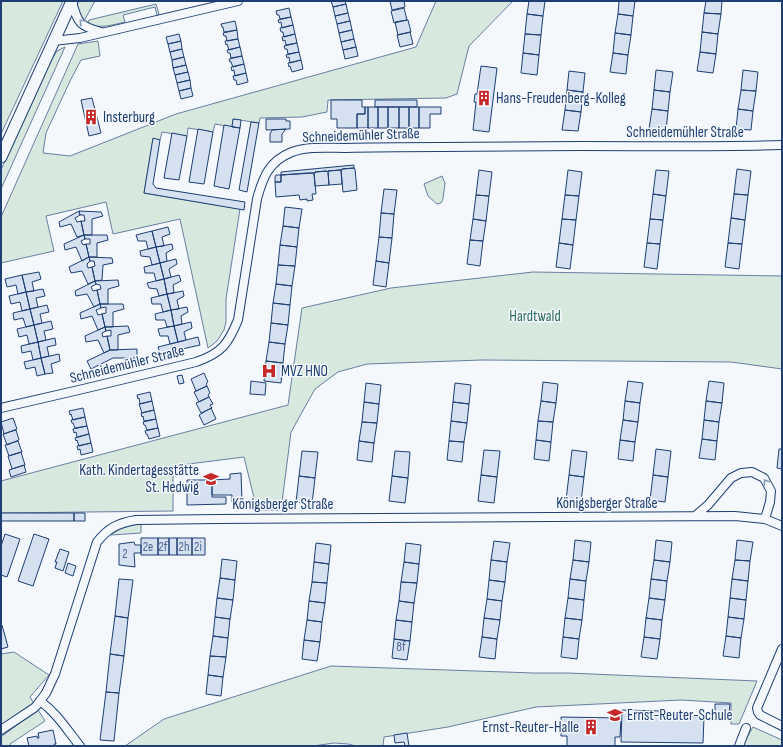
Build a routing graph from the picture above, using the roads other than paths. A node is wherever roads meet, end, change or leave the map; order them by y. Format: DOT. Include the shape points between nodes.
graph roads {
  1 [pos="72,1"];
  2 [pos="238,1"];
  3 [pos="223,3"];
  4 [pos="102,32"];
  5 [pos="53,41"];
  6 [pos="782,145"];
  7 [pos="1,157"];
  8 [pos="1,408"];
  9 [pos="695,516"];
  10 [pos="765,519"];
  11 [pos="782,526"];
  12 [pos="782,649"];
  13 [pos="40,701"];
  14 [pos="782,726"];
  15 [pos="746,728"];
  16 [pos="1,730"];
  17 [pos="80,746"];
  18 [pos="739,746"];
  4 -- 1 [label="street, one-way" via="89,29 81,23"];
  1 -- 5 [label="main road"];
  2 -- 3 [label="street"];
  3 -- 4 [label="street"];
  4 -- 5 [label="street"];
  5 -- 7 [label="main road"];
  6 -- 8 [label="street, Schneidemühler Straße" via="358,147 292,152 271,167 261,183 238,320 225,346 196,362"];
  9 -- 10 [label="street, Königsberger Straße"];
  10 -- 9 [label="street, one-way" via="771,490 764,478 752,472 741,473 731,478"];
  9 -- 13 [label="street, Königsberger Straße" via="123,522 108,531 97,542 51,684"];
  10 -- 11 [label="street, Königsberger Straße"];
  12 -- 14 [label="street" via="757,708 760,715"];
  13 -- 16 [label="street, Königsberger Straße" via="34,708"];
  13 -- 17 [label="street" via="49,707"];
  15 -- 18 [label="street"];
}
